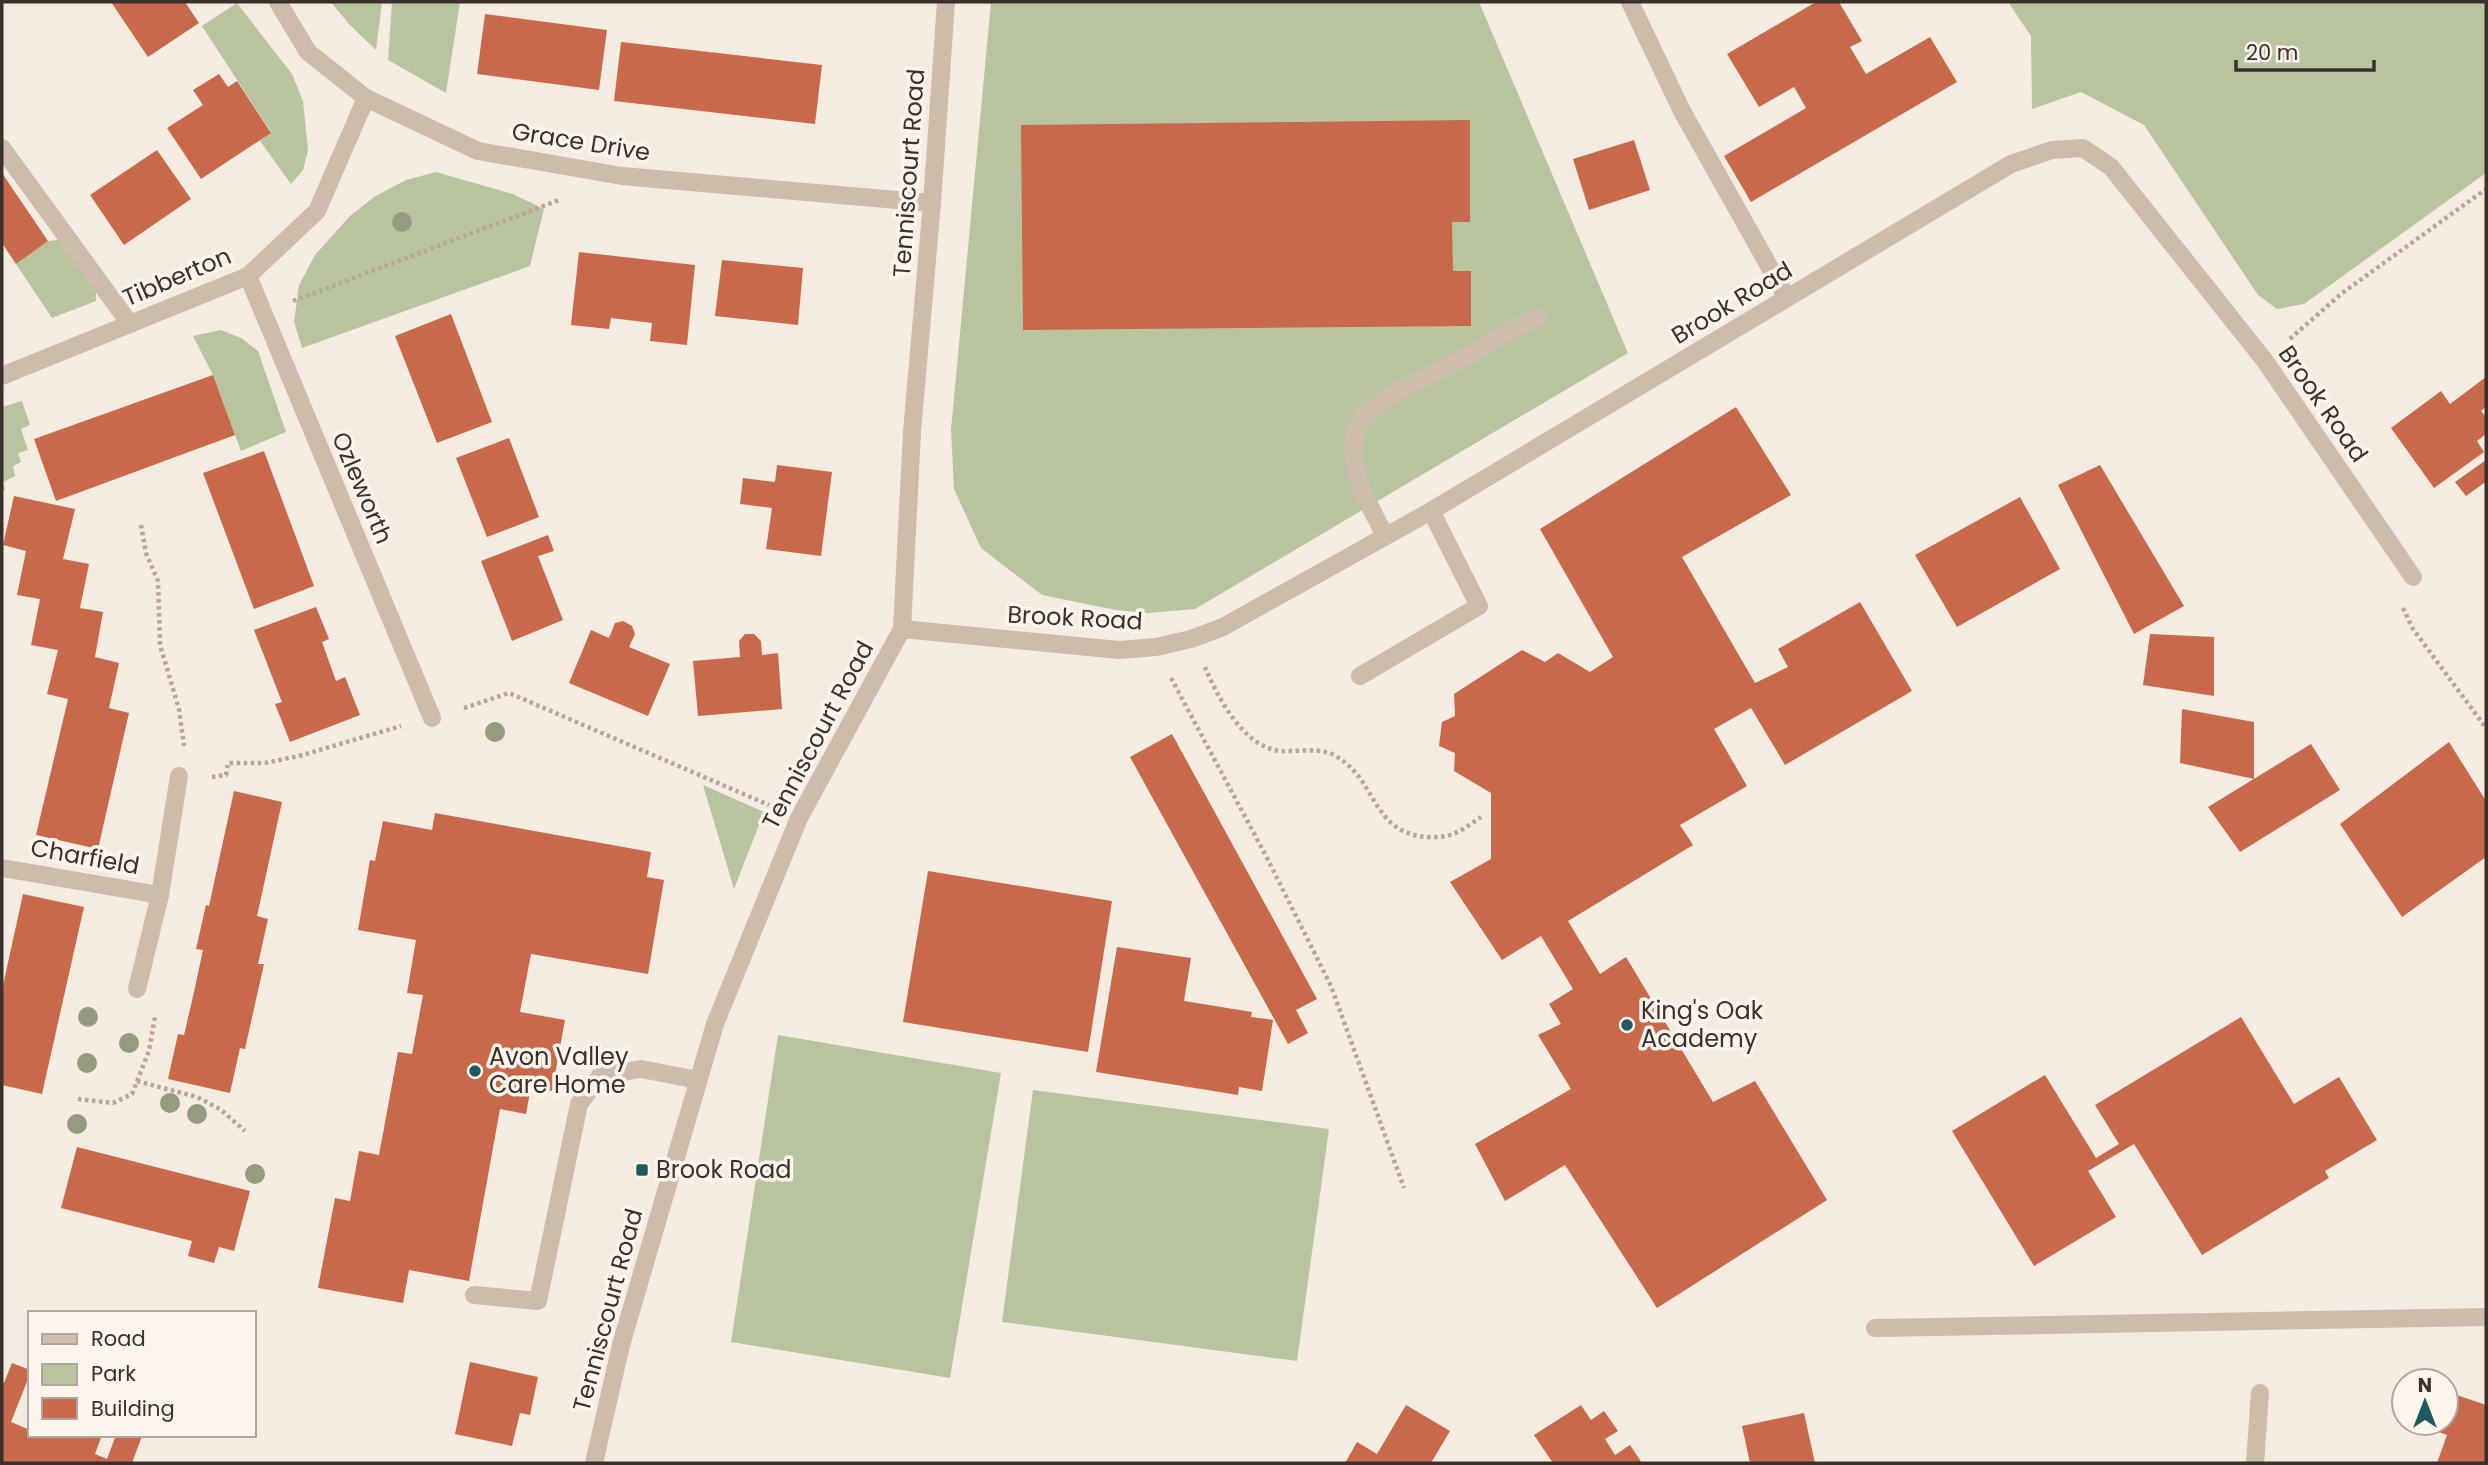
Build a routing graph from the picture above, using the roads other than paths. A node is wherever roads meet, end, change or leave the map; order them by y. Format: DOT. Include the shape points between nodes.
graph roads {
  1 [pos="278,2"];
  2 [pos="946,2"];
  3 [pos="1629,2"];
  4 [pos="366,98"];
  5 [pos="2,148"];
  6 [pos="932,203"];
  7 [pos="248,276"];
  8 [pos="1787,298"];
  9 [pos="1538,317"];
  10 [pos="130,324"];
  11 [pos="2,376"];
  12 [pos="1431,511"];
  13 [pos="1385,536"];
  14 [pos="2413,577"];
  15 [pos="902,629"];
  16 [pos="1360,676"];
  17 [pos="432,718"];
  18 [pos="179,776"];
  19 [pos="2,868"];
  20 [pos="160,895"];
  21 [pos="137,989"];
  22 [pos="698,1080"];
  23 [pos="474,1295"];
  24 [pos="2486,1317"];
  25 [pos="1875,1328"];
  26 [pos="2260,1393"];
  27 [pos="594,1463"];
  28 [pos="2255,1463"];
  1 -- 4 [label="street, Grace Drive" via="308,52"];
  2 -- 6 [label="street, Tenniscourt Road"];
  3 -- 8 [label="street" via="1682,111"];
  4 -- 6 [label="street, Grace Drive" via="478,151 622,176"];
  4 -- 7 [label="street, Tibberton" via="317,211"];
  5 -- 10 [label="street"];
  6 -- 15 [label="street, Tenniscourt Road" via="912,432"];
  7 -- 10 [label="street, Tibberton"];
  7 -- 17 [label="street, Ozleworth"];
  8 -- 12 [label="street, Brook Road"];
  8 -- 14 [label="street, Brook Road" via="2011,164 2052,150 2083,148 2111,167 2264,361"];
  9 -- 13 [label="street" via="1376,404 1361,419 1353,442 1356,475"];
  10 -- 11 [label="street, Tibberton"];
  12 -- 13 [label="street, Brook Road"];
  12 -- 16 [label="street" via="1479,606"];
  13 -- 15 [label="street, Brook Road" via="1223,627 1156,647 1119,650"];
  15 -- 22 [label="street, Tenniscourt Road" via="799,818 715,1024"];
  18 -- 20 [label="street, Charfield"];
  19 -- 20 [label="street, Charfield"];
  20 -- 21 [label="street, Charfield"];
  22 -- 23 [label="street" via="641,1069 600,1076 579,1104 538,1301"];
  22 -- 27 [label="street, Tenniscourt Road" via="621,1345"];
  24 -- 25 [label="street"];
  26 -- 28 [label="street"];
}
